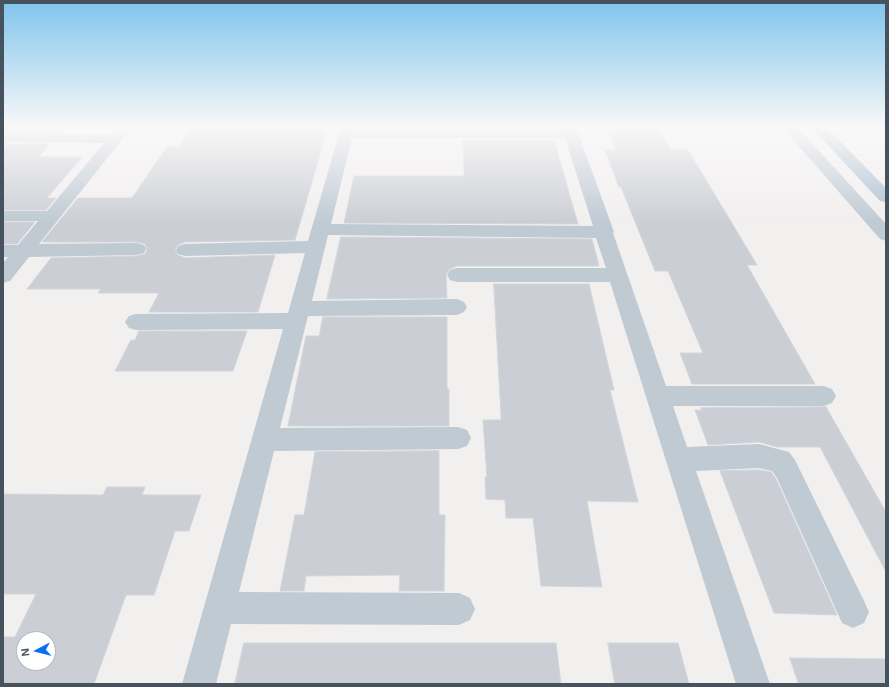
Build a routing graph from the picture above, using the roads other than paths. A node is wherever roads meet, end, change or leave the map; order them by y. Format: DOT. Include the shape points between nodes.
graph roads {
  1 [pos="99,159"];
  2 [pos="340,159"];
  3 [pos="580,159"];
  4 [pos="818,159"];
  5 [pos="849,159"];
  6 [pos="886,197"];
  7 [pos="3,216"];
  8 [pos="52,216"];
  9 [pos="605,232"];
  10 [pos="886,235"];
  11 [pos="318,238"];
  12 [pos="137,249"];
  13 [pos="185,250"];
  14 [pos="3,251"];
  15 [pos="24,251"];
  16 [pos="457,275"];
  17 [pos="619,275"];
  18 [pos="3,276"];
  19 [pos="457,307"];
  20 [pos="298,315"];
  21 [pos="136,322"];
  22 [pos="659,396"];
  23 [pos="824,396"];
  24 [pos="458,438"];
  25 [pos="264,440"];
  26 [pos="680,459"];
  27 [pos="220,608"];
  28 [pos="459,609"];
  29 [pos="854,612"];
  30 [pos="199,684"];
  31 [pos="753,684"];
  1 -- 8 [label="street"];
  2 -- 11 [label="street"];
  3 -- 9 [label="street"];
  4 -- 10 [label="street"];
  5 -- 6 [label="main road"];
  7 -- 8 [label="street"];
  8 -- 15 [label="street"];
  9 -- 11 [label="street"];
  9 -- 17 [label="street"];
  11 -- 13 [label="street"];
  11 -- 20 [label="street"];
  12 -- 15 [label="street"];
  14 -- 15 [label="street"];
  15 -- 18 [label="street"];
  16 -- 17 [label="street"];
  17 -- 22 [label="street"];
  19 -- 20 [label="street"];
  20 -- 21 [label="street"];
  20 -- 25 [label="street"];
  22 -- 23 [label="street"];
  22 -- 26 [label="street"];
  24 -- 25 [label="street"];
  25 -- 27 [label="street"];
  26 -- 29 [label="street" via="759,456 780,461"];
  26 -- 31 [label="street"];
  27 -- 28 [label="street"];
  27 -- 30 [label="street"];
}
